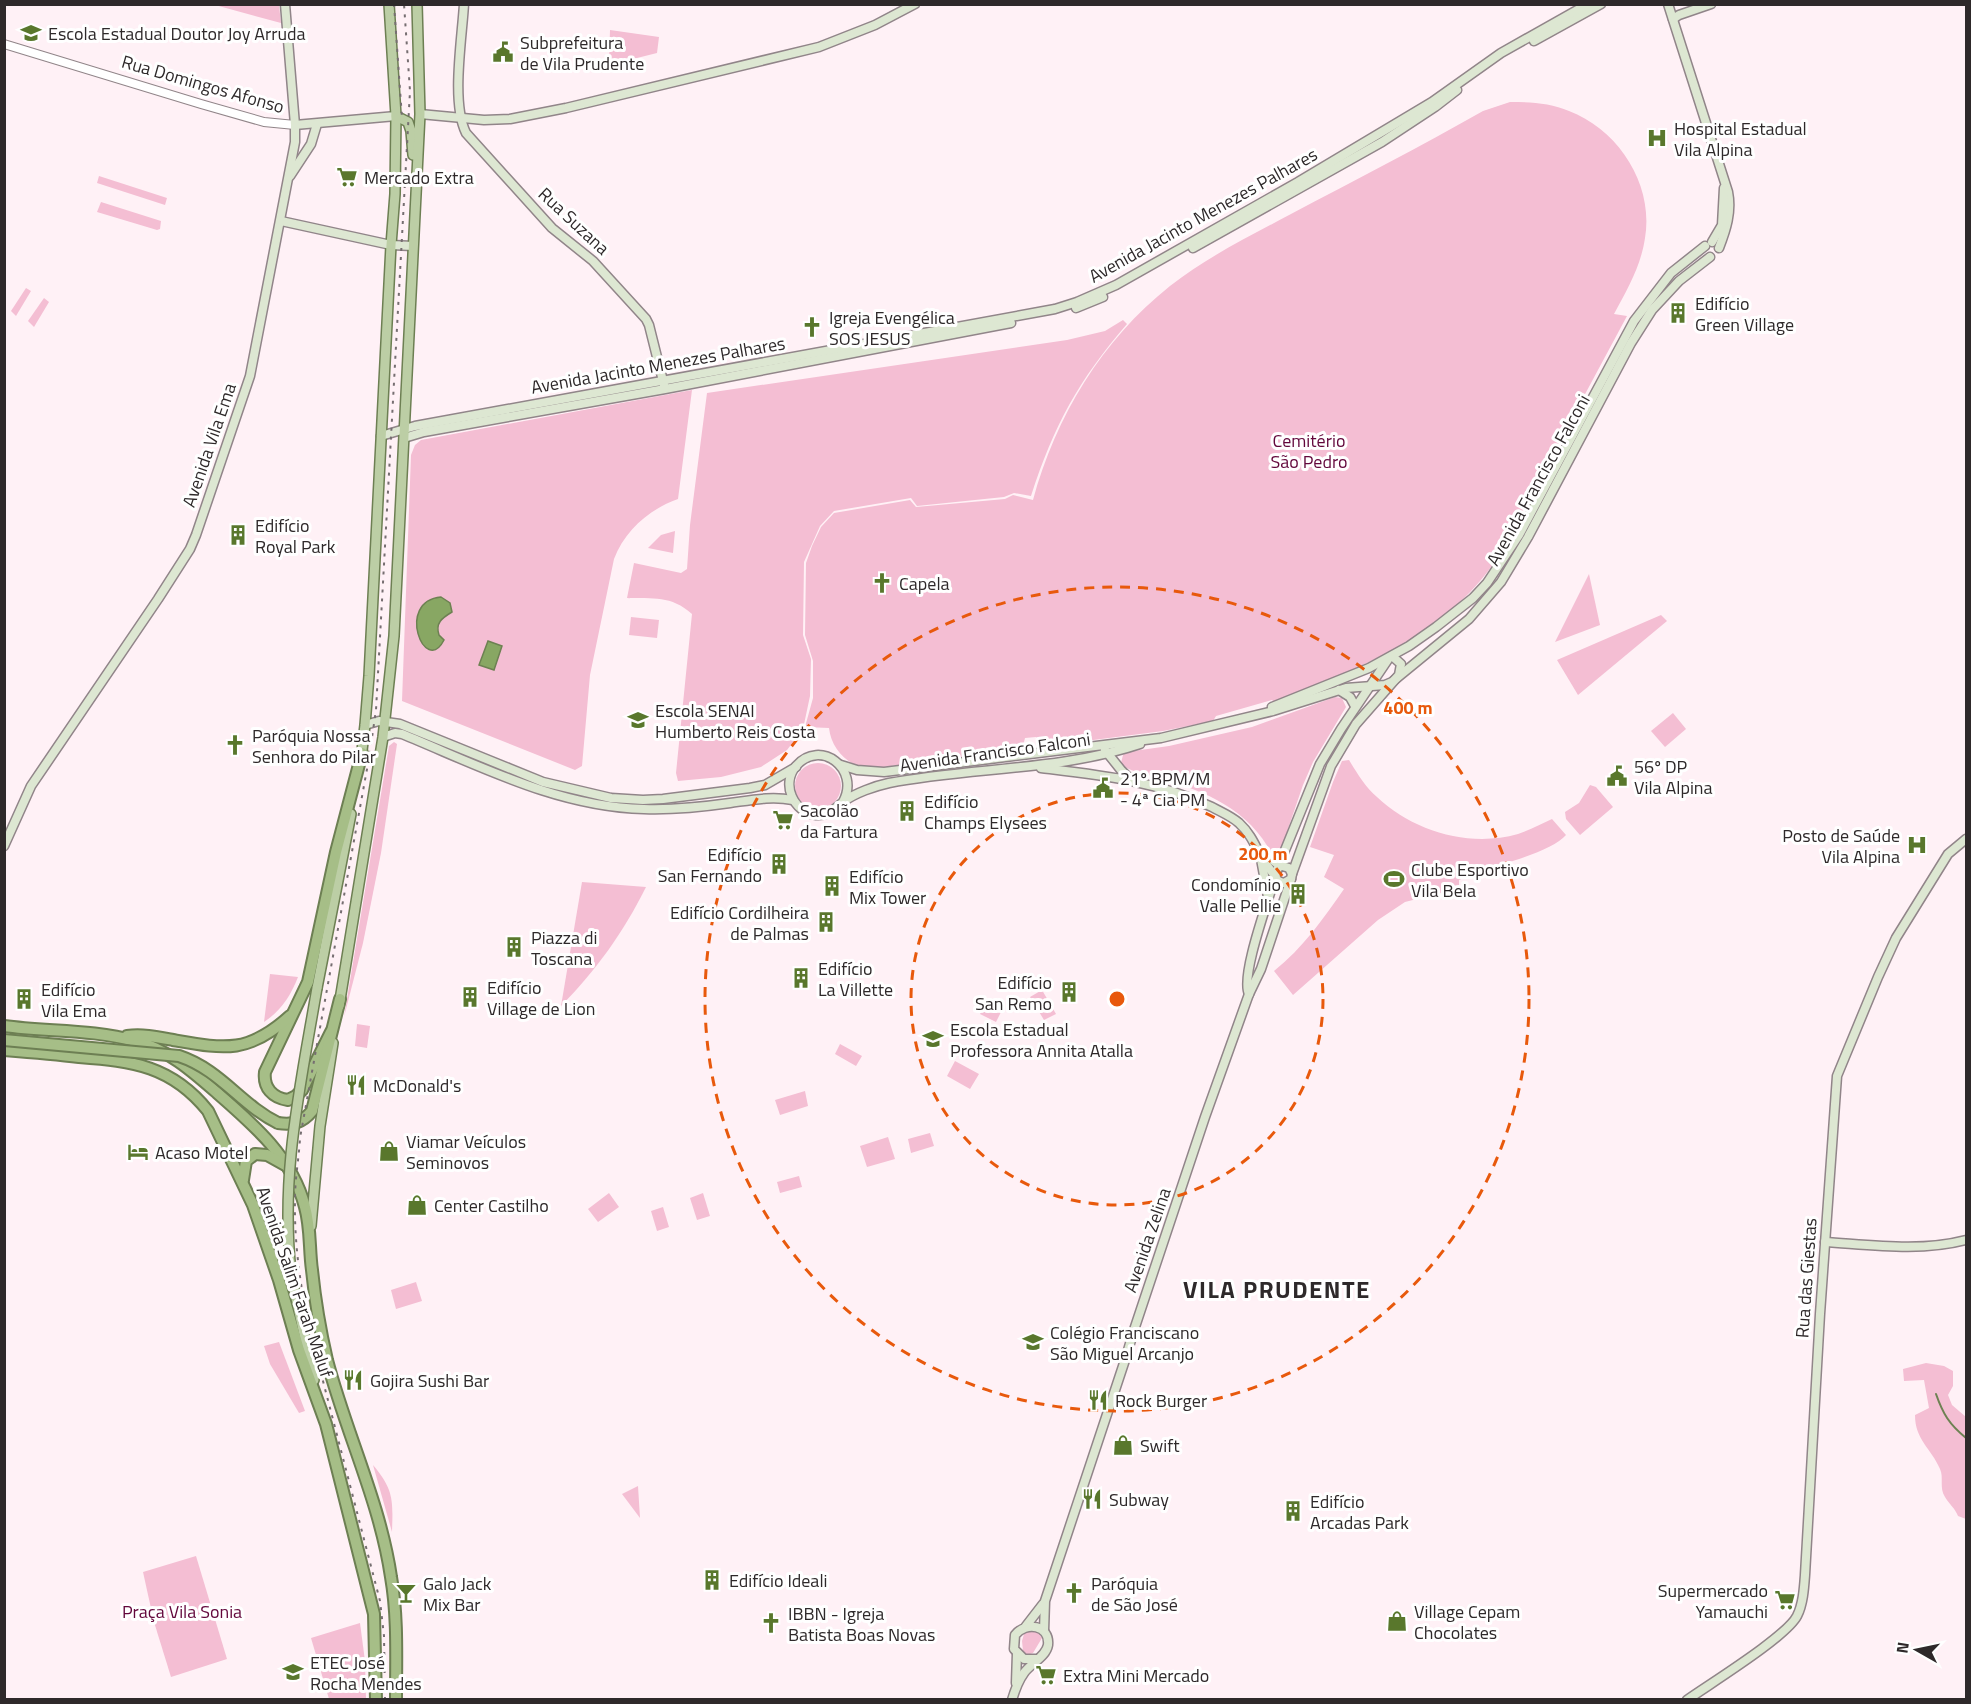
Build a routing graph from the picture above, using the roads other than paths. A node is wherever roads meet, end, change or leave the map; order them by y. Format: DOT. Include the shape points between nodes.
graph roads {
  1 [pos="285,4"];
  2 [pos="389,4"];
  3 [pos="417,4"];
  4 [pos="464,4"];
  5 [pos="915,4"];
  6 [pos="1588,4"];
  7 [pos="1601,4"];
  8 [pos="1668,4"];
  9 [pos="1711,4"];
  10 [pos="1672,19"];
  11 [pos="4,44"];
  12 [pos="1457,87"];
  13 [pos="420,114"];
  14 [pos="396,116"];
  15 [pos="460,118"];
  16 [pos="317,124"];
  17 [pos="295,125"];
  18 [pos="288,179"];
  19 [pos="416,193"];
  20 [pos="281,221"];
  21 [pos="391,245"];
  22 [pos="1712,245"];
  23 [pos="413,246"];
  24 [pos="664,384"];
  25 [pos="404,433"];
  26 [pos="381,436"];
  27 [pos="1391,656"];
  28 [pos="1392,682"];
  29 [pos="1369,686"];
  30 [pos="1339,690"];
  31 [pos="1355,706"];
  32 [pos="1261,713"];
  33 [pos="385,721"];
  34 [pos="365,725"];
  35 [pos="383,737"];
  36 [pos="1152,739"];
  37 [pos="1094,747"];
  38 [pos="1122,749"];
  39 [pos="1060,751"];
  40 [pos="362,753"];
  41 [pos="1108,753"];
  42 [pos="841,765"];
  43 [pos="1116,765"];
  44 [pos="796,766"];
  45 [pos="1032,767"];
  46 [pos="1099,775"];
  47 [pos="1133,781"];
  48 [pos="793,800"];
  49 [pos="843,802"];
  50 [pos="1966,839"];
  51 [pos="4,846"];
  52 [pos="1260,853"];
  53 [pos="1279,865"];
  54 [pos="1275,877"];
  55 [pos="1292,877"];
  56 [pos="1268,900"];
  57 [pos="1249,994"];
  58 [pos="340,999"];
  59 [pos="295,1011"];
  60 [pos="4,1026"];
  61 [pos="331,1032"];
  62 [pos="117,1037"];
  63 [pos="4,1040"];
  64 [pos="4,1050"];
  65 [pos="287,1166"];
  66 [pos="244,1183"];
  67 [pos="310,1234"];
  68 [pos="1966,1240"];
  69 [pos="1825,1242"];
  70 [pos="320,1404"];
  71 [pos="1045,1601"];
  72 [pos="1026,1626"];
  73 [pos="1044,1631"];
  74 [pos="1017,1653"];
  75 [pos="1036,1659"];
  76 [pos="1013,1695"];
  77 [pos="376,1700"];
  78 [pos="396,1700"];
  79 [pos="1687,1700"];
  1 -- 17 [label="main road, Avenida Vila Ema"];
  2 -- 14 [label="main road"];
  3 -- 13 [label="main road"];
  4 -- 15 [label="main road"];
  5 -- 15 [label="main road" via="812,49 510,119"];
  6 -- 12 [label="main road" via="1501,53"];
  7 -- 12 [label="main road"];
  8 -- 10 [label="main road"];
  9 -- 10 [label="main road"];
  10 -- 22 [label="main road" via="1725,184 1722,225"];
  11 -- 17 [label="street, Rua Domingos Afonso" via="264,122"];
  12 -- 24 [label="main road, Avenida Jacinto Menezes Palhares" via="1435,108 1373,147 1110,294 1066,311"];
  13 -- 15 [label="main road"];
  13 -- 19 [label="main road"];
  14 -- 16 [label="main road, Rua Domingos Afonso"];
  14 -- 19 [label="main road" via="408,122 411,130"];
  14 -- 21 [label="main road"];
  15 -- 24 [label="main road, Rua Suzana" via="466,134 532,207 593,261 646,319"];
  16 -- 17 [label="main road, Rua Domingos Afonso"];
  16 -- 18 [label="main road" via="311,144"];
  17 -- 18 [label="main road, Avenida Vila Ema"];
  18 -- 20 [label="main road, Avenida Vila Ema"];
  19 -- 23 [label="main road"];
  20 -- 21 [label="main road"];
  20 -- 51 [label="main road, Avenida Vila Ema" via="250,376 190,549 31,786"];
  21 -- 23 [label="main road"];
  21 -- 26 [label="main road"];
  22 -- 27 [label="main road, Avenida Francisco Falconi" via="1671,273 1634,321 1519,535 1486,583 1457,612"];
  22 -- 28 [label="main road, Avenida Francisco Falconi" via="1705,252 1710,257 1652,310 1631,343 1501,582 1469,619"];
  23 -- 25 [label="main road"];
  24 -- 25 [label="main road, Avenida Jacinto Menezes Palhares"];
  25 -- 26 [label="main road, Avenida Jacinto Menezes Palhares"];
  25 -- 33 [label="main road" via="394,636"];
  26 -- 34 [label="main road"];
  27 -- 28 [label="main road" via="1401,664 1399,675"];
  27 -- 29 [label="main road"];
  27 -- 32 [label="main road, Avenida Francisco Falconi"];
  28 -- 29 [label="main road, Avenida Francisco Falconi"];
  28 -- 55 [label="main road" via="1356,724 1331,766"];
  29 -- 30 [label="main road, Avenida Francisco Falconi"];
  29 -- 31 [label="main road"];
  30 -- 31 [label="main road"];
  30 -- 32 [label="main road, Avenida Francisco Falconi"];
  31 -- 53 [label="main road" via="1320,764"];
  32 -- 36 [label="main road, Avenida Francisco Falconi"];
  33 -- 34 [label="main road"];
  33 -- 35 [label="main road"];
  33 -- 44 [label="main road" via="543,782 611,798 664,799 765,785"];
  34 -- 40 [label="main road"];
  35 -- 48 [label="main road" via="402,734 550,794 597,805 652,809 768,798"];
  35 -- 58 [label="main road"];
  36 -- 37 [label="main road, Avenida Francisco Falconi"];
  36 -- 38 [label="main road, Avenida Francisco Falconi"];
  37 -- 39 [label="main road, Avenida Francisco Falconi"];
  37 -- 41 [label="main road"];
  38 -- 41 [label="main road, Avenida Francisco Falconi"];
  38 -- 43 [label="main road"];
  39 -- 42 [label="main road, Avenida Francisco Falconi" via="884,772"];
  39 -- 45 [label="main road" via="1036,758"];
  40 -- 59 [label="highway" via="309,976"];
  40 -- 70 [label="main road, bridge" via="290,1152 287,1246"];
  41 -- 43 [label="main road"];
  41 -- 45 [label="main road, Avenida Francisco Falconi"];
  42 -- 44 [label="main road" via="830,757 816,756"];
  42 -- 49 [label="main road" via="849,783"];
  43 -- 46 [label="main road" via="1109,773"];
  43 -- 47 [label="main road"];
  44 -- 48 [label="main road" via="790,783"];
  45 -- 46 [label="main road"];
  45 -- 49 [label="main road, Avenida Francisco Falconi" via="887,783"];
  46 -- 47 [label="main road"];
  47 -- 52 [label="main road" via="1185,795 1230,816 1250,834"];
  48 -- 49 [label="main road" via="803,810 817,815 832,812"];
  50 -- 69 [label="main road, Rua das Giestas" via="1948,854 1896,938 1840,1066"];
  52 -- 53 [label="main road"];
  52 -- 54 [label="main road"];
  52 -- 56 [label="main road"];
  53 -- 54 [label="main road"];
  53 -- 55 [label="main road" via="1288,867"];
  54 -- 55 [label="main road" via="1282,883"];
  54 -- 56 [label="main road"];
  55 -- 57 [label="main road"];
  56 -- 57 [label="main road" via="1249,964"];
  57 -- 71 [label="main road, Avenida Zelina"];
  58 -- 61 [label="highway"];
  58 -- 67 [label="main road" via="320,1126"];
  59 -- 61 [label="highway" via="265,1072 265,1083 277,1098 288,1100 299,1094"];
  59 -- 62 [label="highway" via="265,1036 233,1047 145,1035"];
  60 -- 62 [label="highway, Avenida Salim Farah Maluf"];
  61 -- 63 [label="highway, bridge" via="312,1111 294,1124 266,1117 213,1072 179,1056"];
  62 -- 65 [label="highway, Avenida Salim Farah Maluf" via="154,1047 191,1071 246,1117"];
  64 -- 66 [label="highway, Avenida Salim Farah Maluf" via="132,1062 165,1074 208,1110"];
  65 -- 66 [label="highway" via="267,1155 255,1154 244,1167"];
  65 -- 67 [label="highway, Avenida Salim Farah Maluf" via="306,1207"];
  66 -- 70 [label="highway, Avenida Salim Farah Maluf"];
  67 -- 78 [label="highway, Avenida Salim Farah Maluf" via="327,1358 368,1483 391,1576"];
  68 -- 69 [label="main road" via="1918,1248"];
  69 -- 79 [label="main road, Rua das Giestas" via="1805,1575 1798,1614 1770,1641"];
  70 -- 77 [label="highway, Avenida Salim Farah Maluf" via="374,1614"];
  71 -- 72 [label="main road, Avenida Zelina"];
  71 -- 73 [label="main road, Avenida Zelina"];
  72 -- 73 [label="main road"];
  72 -- 74 [label="main road" via="1014,1638"];
  73 -- 75 [label="main road" via="1047,1648"];
  74 -- 75 [label="main road" via="1024,1659"];
  74 -- 76 [label="main road"];
  75 -- 76 [label="main road"];
}
